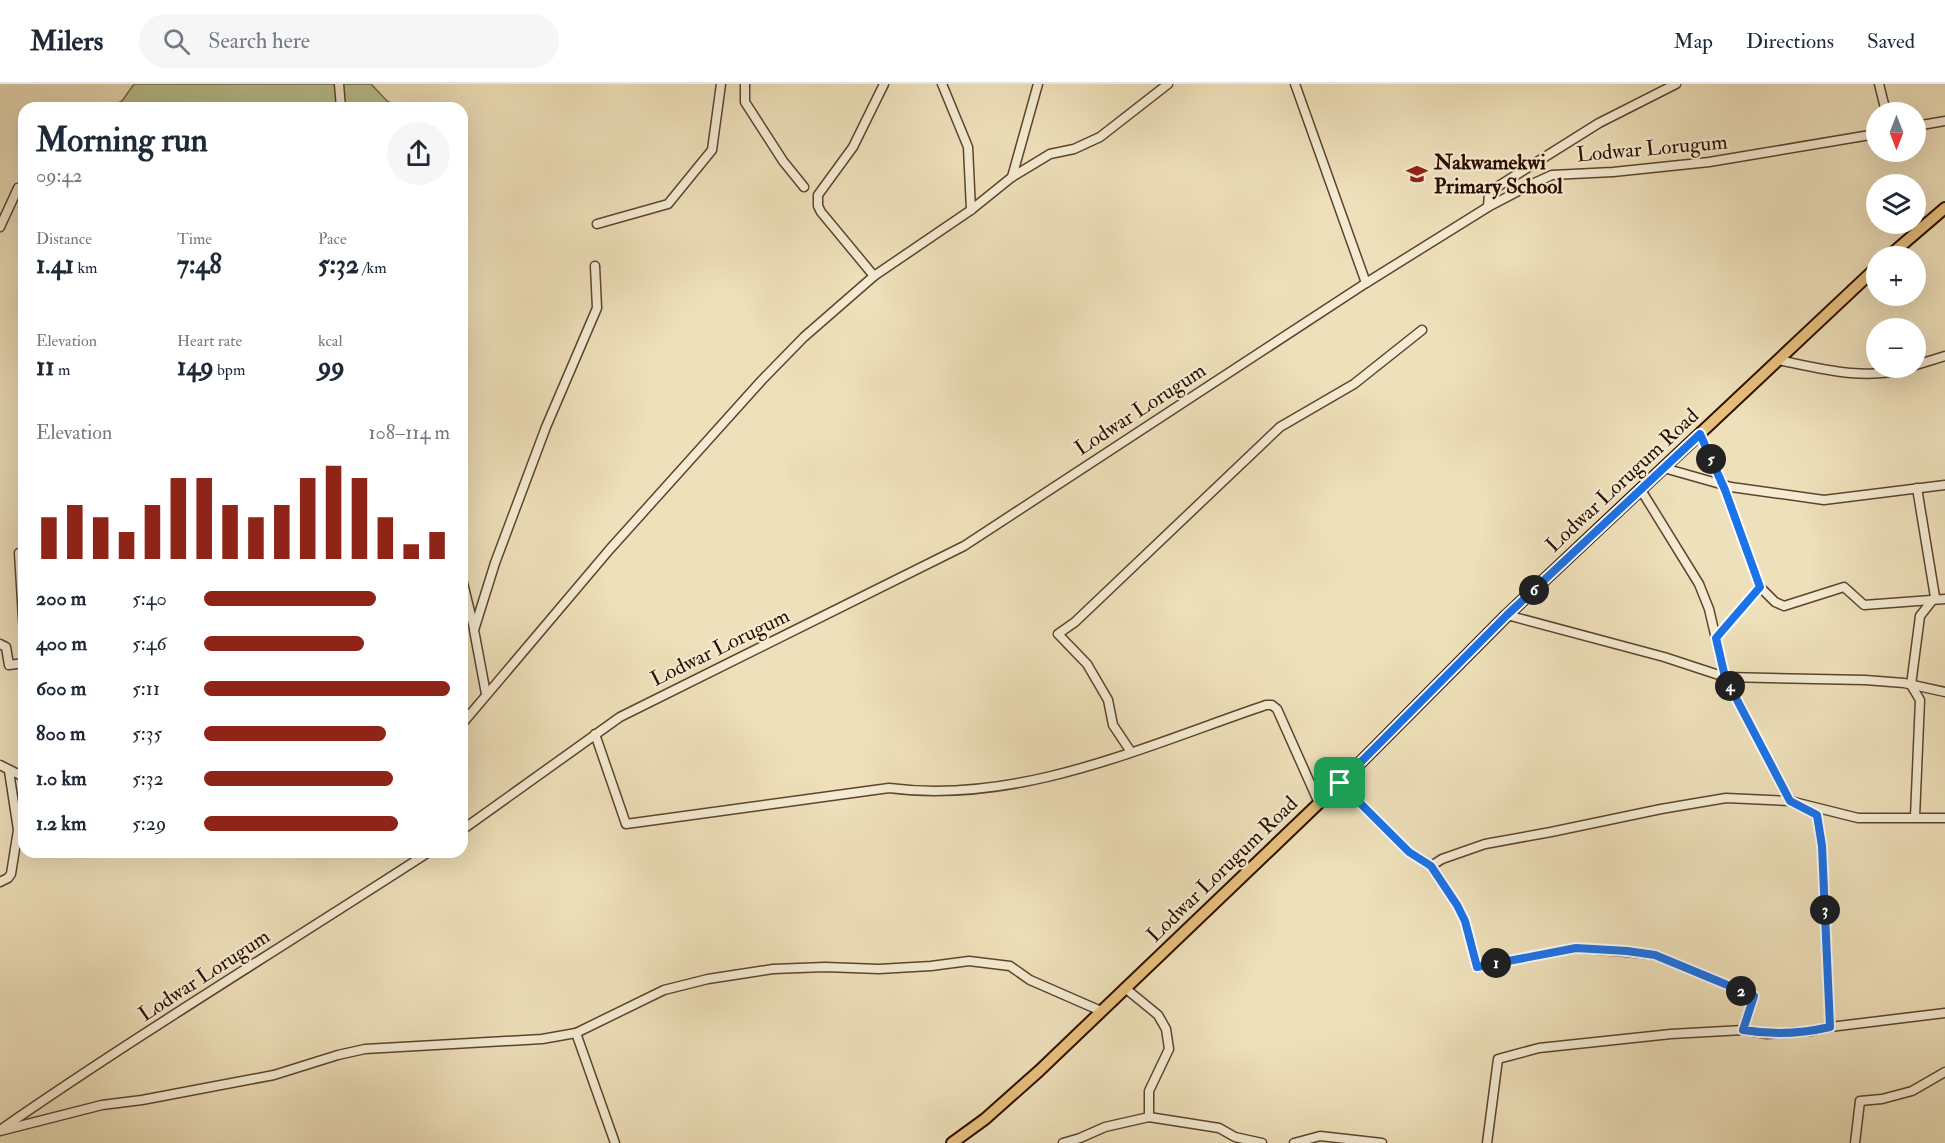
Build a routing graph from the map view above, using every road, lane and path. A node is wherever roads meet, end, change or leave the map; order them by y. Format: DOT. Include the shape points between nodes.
graph roads {
  1 [pos="339,84"];
  2 [pos="721,84"];
  3 [pos="745,84"];
  4 [pos="884,84"];
  5 [pos="942,84"];
  6 [pos="1038,84"];
  7 [pos="1168,84"];
  8 [pos="1295,84"];
  9 [pos="1676,84"];
  10 [pos="1879,84"];
  11 [pos="340,102"];
  12 [pos="1884,102"];
  13 [pos="1945,121"];
  14 [pos="1926,124"];
  15 [pos="1866,136"];
  16 [pos="1012,177"];
  17 [pos="804,187"];
  18 [pos="18,188"];
  19 [pos="1488,207"];
  20 [pos="1945,208"];
  21 [pos="972,210"];
  22 [pos="597,224"];
  23 [pos="0,226"];
  24 [pos="1901,246"];
  25 [pos="596,266"];
  26 [pos="874,276"];
  27 [pos="1866,277"];
  28 [pos="1366,283"];
  29 [pos="1422,330"];
  30 [pos="1945,356"];
  31 [pos="1779,360"];
  32 [pos="1926,362"];
  33 [pos="1866,373"];
  34 [pos="1700,434"];
  35 [pos="1664,468"];
  36 [pos="1722,484"];
  37 [pos="1945,485"];
  38 [pos="1917,488"];
  39 [pos="1641,490"];
  40 [pos="1760,587"];
  41 [pos="1945,599"];
  42 [pos="1932,601"];
  43 [pos="468,604"];
  44 [pos="1507,615"];
  45 [pos="474,630"];
  46 [pos="1716,638"];
  47 [pos="0,644"];
  48 [pos="18,664"];
  49 [pos="1725,677"];
  50 [pos="1911,685"];
  51 [pos="1945,692"];
  52 [pos="486,694"];
  53 [pos="468,716"];
  54 [pos="595,734"];
  55 [pos="1131,752"];
  56 [pos="0,765"];
  57 [pos="9,771"];
  58 [pos="18,775"];
  59 [pos="1340,783"];
  60 [pos="1790,801"];
  61 [pos="1319,803"];
  62 [pos="1915,818"];
  63 [pos="1945,818"];
  64 [pos="468,826"];
  65 [pos="420,858"];
  66 [pos="1431,866"];
  67 [pos="0,882"];
  68 [pos="1125,988"];
  69 [pos="1101,1011"];
  70 [pos="1945,1013"];
  71 [pos="1830,1027"];
  72 [pos="1743,1030"];
  73 [pos="576,1033"];
  74 [pos="1945,1072"];
  75 [pos="1149,1117"];
  76 [pos="0,1131"];
  77 [pos="615,1143"];
  78 [pos="952,1143"];
  79 [pos="1063,1143"];
  80 [pos="1262,1143"];
  81 [pos="1294,1143"];
  82 [pos="1382,1143"];
  83 [pos="1487,1143"];
  84 [pos="1855,1143"];
  1 -- 11 [label="street"];
  2 -- 22 [label="street" via="712,150 668,204"];
  3 -- 17 [label="street" via="746,102"];
  4 -- 26 [label="street" via="853,147 818,195 821,212"];
  5 -- 21 [label="street" via="968,147"];
  6 -- 16 [label="street"];
  7 -- 16 [label="street" via="1100,137 1050,154"];
  8 -- 28 [label="street"];
  9 -- 19 [label="street" via="1599,123 1489,192"];
  10 -- 12 [label="street"];
  13 -- 14 [label="street"];
  15 -- 19 [label="street, Lodwar Lorugum" via="1709,162 1552,175"];
  16 -- 21 [label="street"];
  18 -- 23 [label="street"];
  19 -- 28 [label="street, Lodwar Lorugum"];
  20 -- 24 [label="main road"];
  21 -- 26 [label="street"];
  25 -- 45 [label="street" via="597,308 546,427"];
  26 -- 52 [label="street" via="804,336 762,380"];
  27 -- 31 [label="main road, Lodwar Lorugum Road"];
  28 -- 54 [label="street, Lodwar Lorugum" via="950,555 649,701"];
  29 -- 55 [label="street" via="1354,384 1280,427 1058,634 1087,664 1108,700 1113,725"];
  30 -- 32 [label="street"];
  31 -- 33 [label="street" via="1837,372"];
  31 -- 34 [label="main road, Lodwar Lorugum Road"];
  34 -- 35 [label="main road, Lodwar Lorugum Road"];
  34 -- 36 [label="street"];
  35 -- 36 [label="street"];
  35 -- 39 [label="main road, Lodwar Lorugum Road"];
  36 -- 38 [label="street" via="1824,500"];
  36 -- 40 [label="street"];
  37 -- 38 [label="street"];
  38 -- 42 [label="street" via="1935,597"];
  39 -- 44 [label="main road, Lodwar Lorugum Road"];
  39 -- 46 [label="street" via="1699,584"];
  40 -- 42 [label="street" via="1784,606 1844,587 1864,605"];
  40 -- 46 [label="street"];
  41 -- 42 [label="street"];
  42 -- 50 [label="street" via="1920,616"];
  43 -- 45 [label="street"];
  44 -- 49 [label="street"];
  44 -- 59 [label="main road, Lodwar Lorugum Road"];
  45 -- 52 [label="street"];
  46 -- 49 [label="street"];
  47 -- 48 [label="street" via="6,647 9,665"];
  49 -- 50 [label="street" via="1865,680"];
  49 -- 60 [label="street"];
  50 -- 51 [label="street"];
  50 -- 62 [label="street" via="1920,700"];
  52 -- 53 [label="street"];
  54 -- 55 [label="street" via="626,824 889,788 964,792 1077,770"];
  54 -- 64 [label="street, Lodwar Lorugum"];
  55 -- 61 [label="street" via="1272,705"];
  56 -- 57 [label="street"];
  57 -- 58 [label="street"];
  57 -- 67 [label="street" via="18,830 11,874"];
  59 -- 61 [label="main road, Lodwar Lorugum Road"];
  59 -- 66 [label="street" via="1409,852"];
  60 -- 62 [label="street" via="1858,818"];
  60 -- 66 [label="street" via="1726,798 1661,809 1485,844"];
  60 -- 71 [label="street" via="1817,815 1822,846"];
  61 -- 68 [label="main road, Lodwar Lorugum Road"];
  62 -- 63 [label="street"];
  65 -- 76 [label="street, Lodwar Lorugum" via="100,1061"];
  66 -- 72 [label="street" via="1465,921 1477,967 1576,948 1655,955 1754,996"];
  68 -- 69 [label="main road, Lodwar Lorugum Road"];
  68 -- 75 [label="street" via="1158,1015 1166,1029 1169,1049 1149,1092"];
  69 -- 73 [label="street" via="1030,980 1010,966 969,961 879,969 772,969 664,990"];
  69 -- 78 [label="main road, Lodwar Lorugum Road" via="985,1119"];
  70 -- 71 [label="street"];
  71 -- 72 [label="street" via="1767,1034"];
  72 -- 83 [label="street" via="1539,1048 1498,1059"];
  73 -- 76 [label="street" via="533,1040 365,1049 274,1075 110,1104"];
  73 -- 77 [label="street"];
  74 -- 84 [label="street" via="1912,1092 1860,1101"];
  75 -- 79 [label="street" via="1105,1127"];
  75 -- 80 [label="street" via="1220,1128 1235,1137"];
  81 -- 82 [label="street" via="1320,1136"];
}
